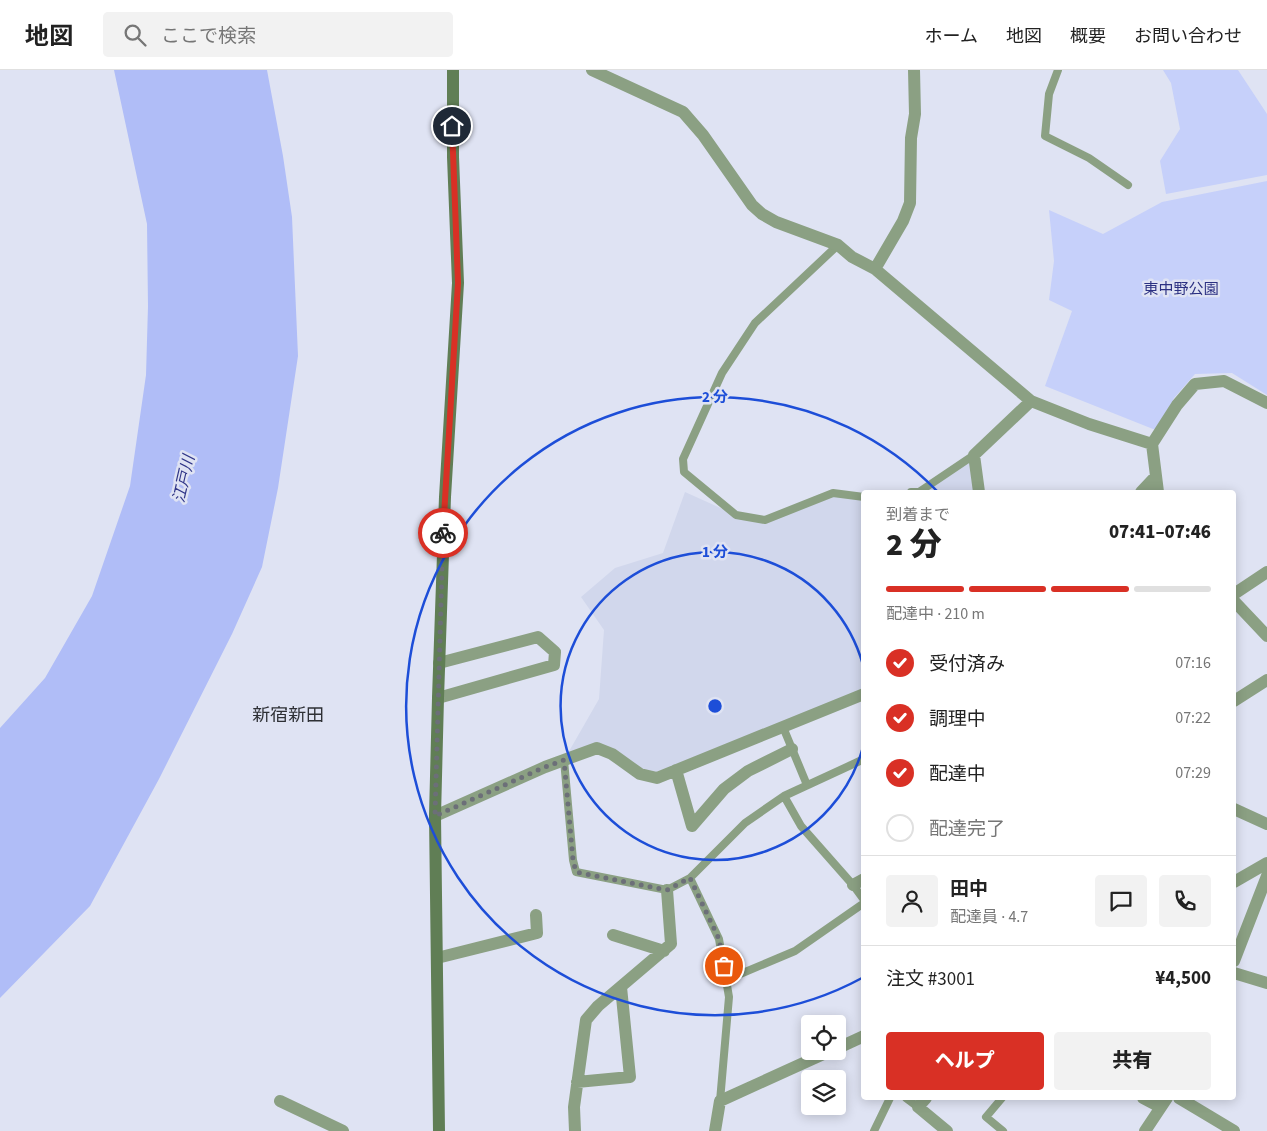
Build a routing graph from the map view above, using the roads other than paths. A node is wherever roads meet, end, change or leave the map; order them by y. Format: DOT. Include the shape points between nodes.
graph roads {
  1 [pos="452,70"];
  2 [pos="592,70"];
  3 [pos="914,70"];
  4 [pos="1058,70"];
  5 [pos="1128,185"];
  6 [pos="838,245"];
  7 [pos="875,269"];
  8 [pos="1031,401"];
  9 [pos="1267,403"];
  10 [pos="1152,444"];
  11 [pos="974,455"];
  12 [pos="1156,476"];
  13 [pos="922,490"];
  14 [pos="979,490"];
  15 [pos="1143,490"];
  16 [pos="1158,490"];
  17 [pos="861,497"];
  18 [pos="1267,572"];
  19 [pos="1236,593"];
  20 [pos="1236,603"];
  21 [pos="1267,636"];
  22 [pos="439,663"];
  23 [pos="1267,680"];
  24 [pos="861,695"];
  25 [pos="438,698"];
  26 [pos="1236,700"];
  27 [pos="783,727"];
  28 [pos="792,749"];
  29 [pos="564,760"];
  30 [pos="861,760"];
  31 [pos="676,770"];
  32 [pos="807,785"];
  33 [pos="784,796"];
  34 [pos="1236,810"];
  35 [pos="435,816"];
  36 [pos="1267,824"];
  37 [pos="1267,863"];
  38 [pos="1267,876"];
  39 [pos="690,878"];
  40 [pos="1236,881"];
  41 [pos="859,882"];
  42 [pos="667,890"];
  43 [pos="861,903"];
  44 [pos="536,915"];
  45 [pos="613,935"];
  46 [pos="664,951"];
  47 [pos="1236,956"];
  48 [pos="437,958"];
  49 [pos="1236,974"];
  50 [pos="726,980"];
  51 [pos="1267,983"];
  52 [pos="621,987"];
  53 [pos="861,1037"];
  54 [pos="846,1044"];
  55 [pos="810,1060"];
  56 [pos="577,1082"];
  57 [pos="889,1100"];
  58 [pos="1000,1100"];
  59 [pos="1182,1100"];
  60 [pos="280,1101"];
  61 [pos="720,1101"];
  62 [pos="922,1102"];
  63 [pos="1163,1102"];
  64 [pos="344,1131"];
  65 [pos="439,1131"];
  66 [pos="575,1131"];
  67 [pos="715,1131"];
  68 [pos="874,1131"];
  69 [pos="947,1131"];
  70 [pos="1003,1131"];
  71 [pos="1145,1131"];
  72 [pos="1234,1131"];
  1 -- 22 [label="street" via="458,283"];
  2 -- 6 [label="street" via="683,112 762,214"];
  3 -- 7 [label="street" via="910,203"];
  4 -- 5 [label="lane" via="1050,94 1045,136 1089,158"];
  6 -- 7 [label="street" via="852,258"];
  6 -- 17 [label="lane" via="755,323 722,373 682,459 684,472 736,516 765,520 833,493"];
  7 -- 8 [label="street"];
  8 -- 10 [label="street"];
  8 -- 11 [label="street"];
  9 -- 10 [label="street" via="1224,381 1195,384"];
  10 -- 12 [label="street"];
  11 -- 13 [label="lane"];
  11 -- 14 [label="street"];
  12 -- 15 [label="street"];
  12 -- 16 [label="street"];
  18 -- 19 [label="street"];
  20 -- 21 [label="street"];
  22 -- 25 [label="street"];
  22 -- 25 [label="street" via="538,637 555,652 554,665"];
  23 -- 26 [label="street"];
  24 -- 27 [label="street"];
  25 -- 35 [label="street"];
  27 -- 28 [label="lane"];
  27 -- 31 [label="street"];
  28 -- 31 [label="street" via="748,771 724,789 692,826"];
  28 -- 32 [label="lane"];
  29 -- 31 [label="street" via="597,748 612,754 640,774 657,778"];
  29 -- 35 [label="street"];
  29 -- 42 [label="lane" via="576,872"];
  30 -- 32 [label="lane"];
  32 -- 33 [label="lane"];
  33 -- 39 [label="lane" via="745,823"];
  33 -- 41 [label="lane" via="801,826"];
  34 -- 36 [label="street"];
  35 -- 48 [label="street"];
  37 -- 40 [label="street"];
  38 -- 47 [label="street"];
  39 -- 42 [label="lane"];
  39 -- 50 [label="lane" via="719,939"];
  42 -- 46 [label="street" via="671,944"];
  43 -- 50 [label="lane" via="795,951"];
  44 -- 48 [label="street" via="537,933"];
  45 -- 46 [label="street"];
  46 -- 52 [label="street"];
  48 -- 65 [label="street"];
  49 -- 51 [label="street"];
  50 -- 61 [label="lane" via="729,997"];
  52 -- 56 [label="street" via="586,1020"];
  52 -- 56 [label="street" via="630,1077"];
  53 -- 54 [label="street"];
  55 -- 61 [label="street"];
  56 -- 66 [label="street"];
  57 -- 68 [label="lane"];
  58 -- 70 [label="lane" via="986,1116"];
  59 -- 72 [label="street"];
  60 -- 64 [label="street"];
  61 -- 67 [label="street"];
  62 -- 69 [label="street"];
  63 -- 71 [label="street"];
}
